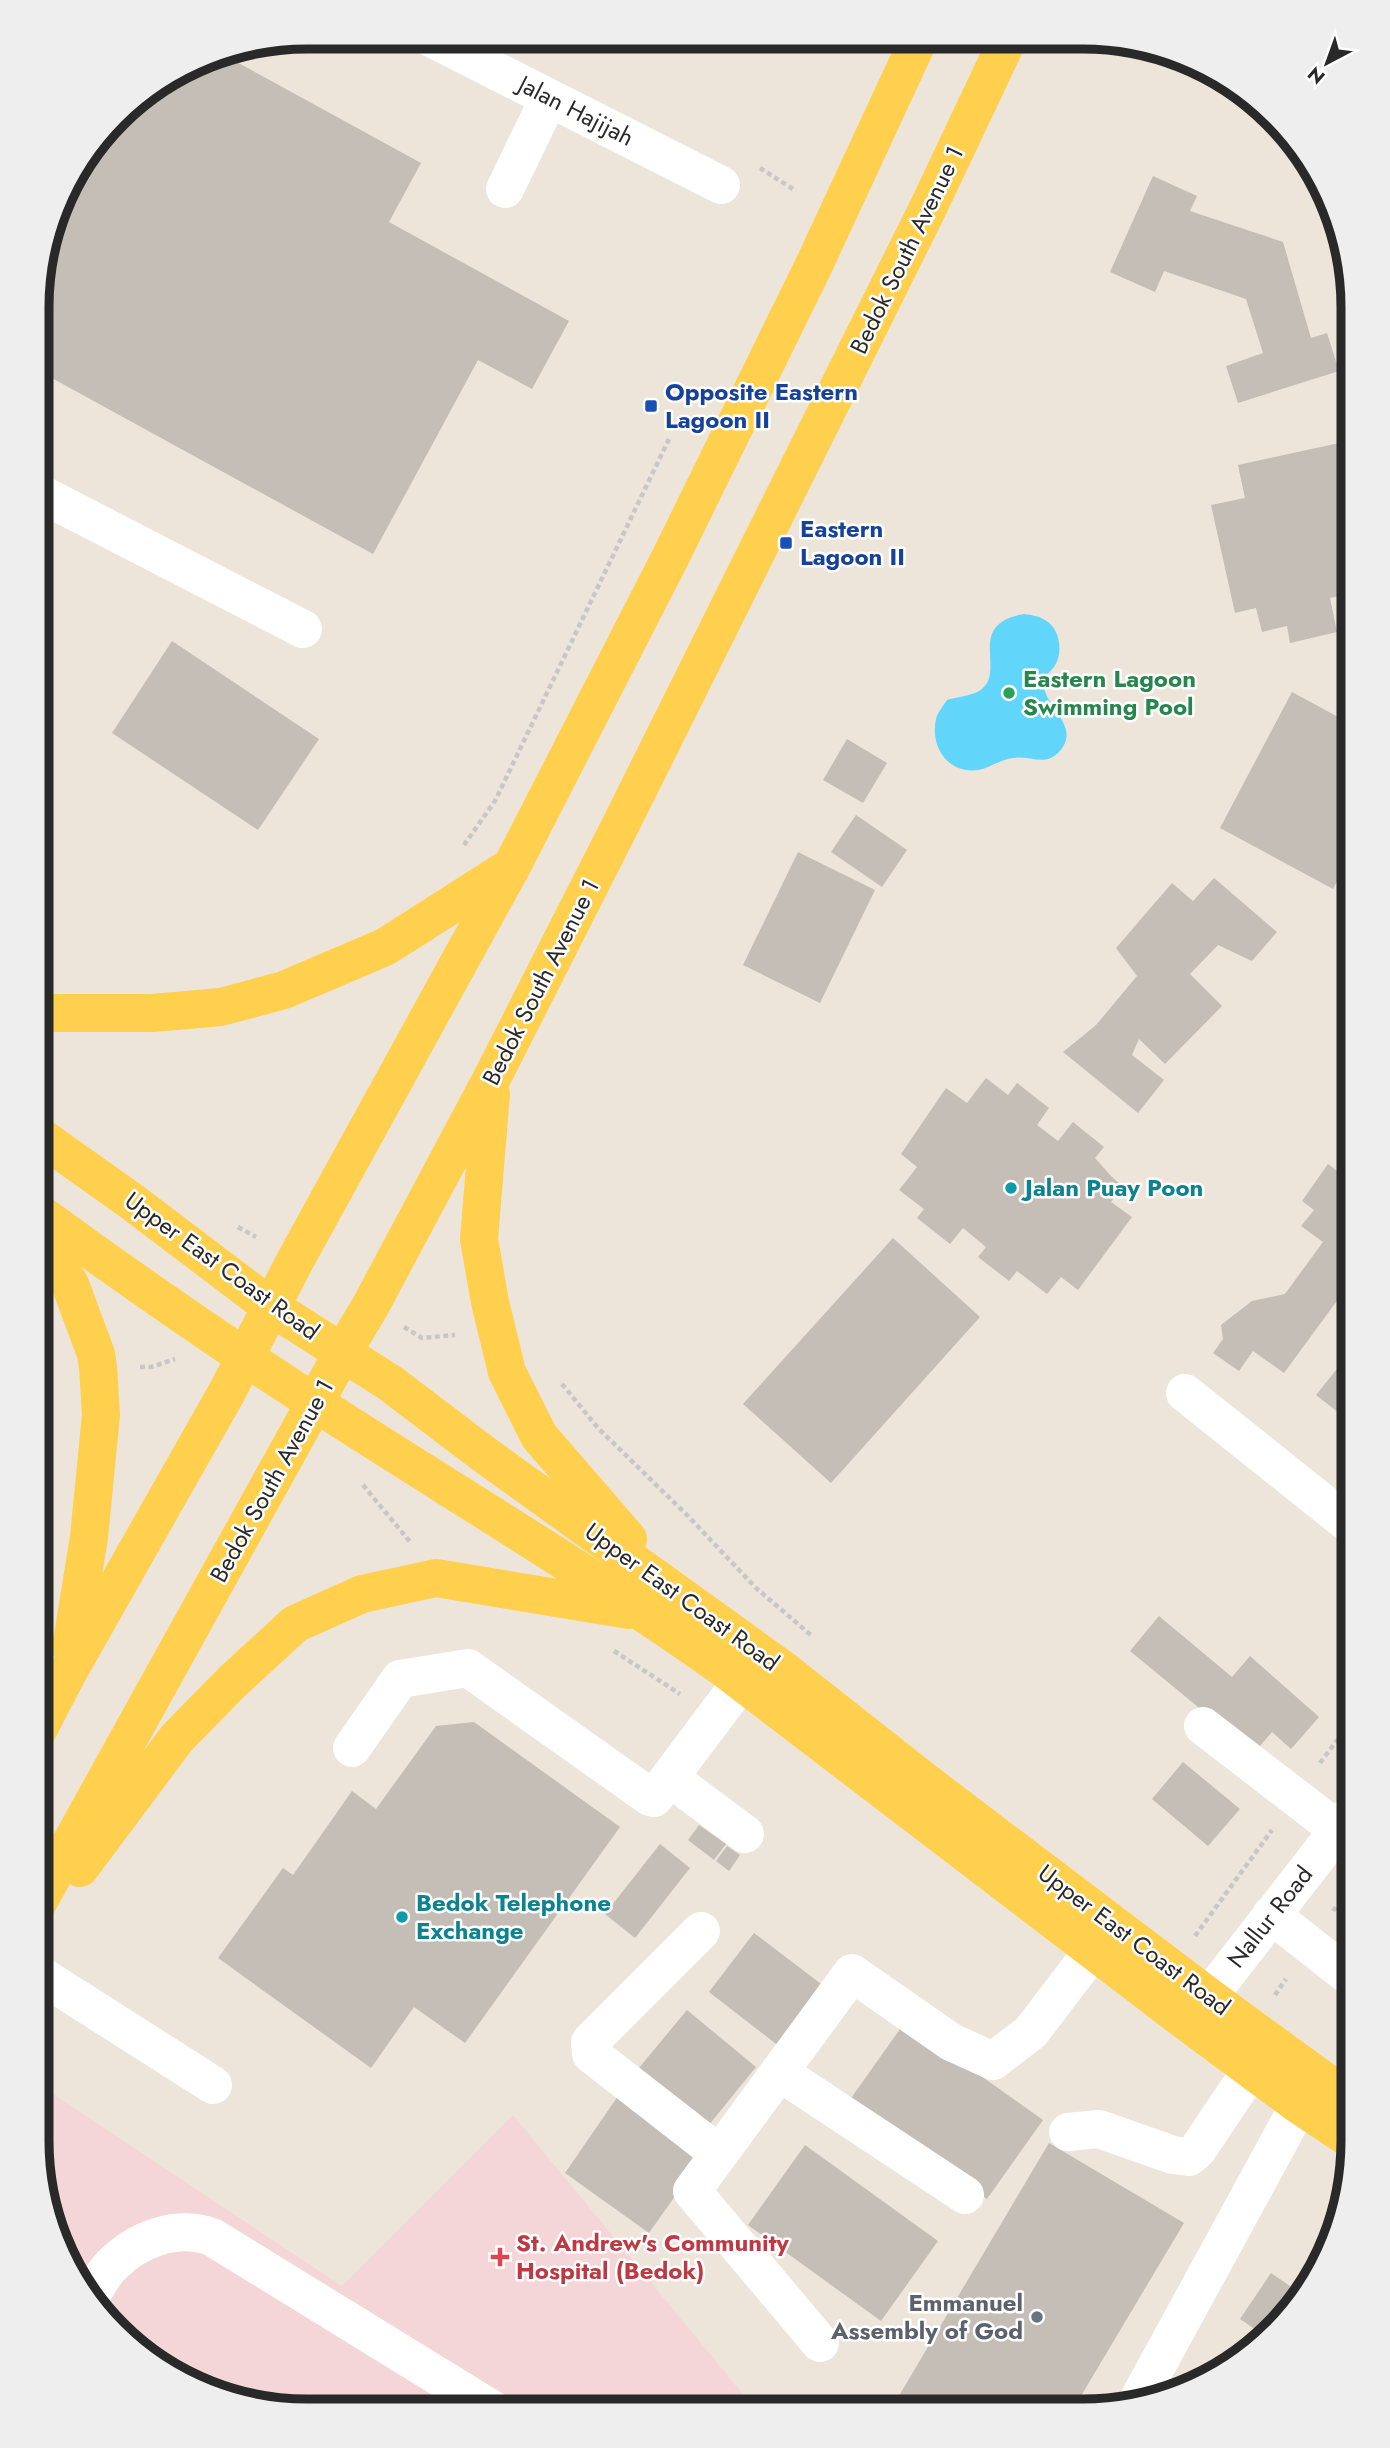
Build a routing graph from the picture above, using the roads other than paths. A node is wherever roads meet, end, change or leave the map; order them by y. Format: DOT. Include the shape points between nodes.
graph roads {
  1 [pos="454,49"];
  2 [pos="914,49"];
  3 [pos="1003,49"];
  4 [pos="549,98"];
  5 [pos="721,185"];
  6 [pos="505,189"];
  7 [pos="49,498"];
  8 [pos="303,629"];
  9 [pos="512,866"];
  10 [pos="49,1013"];
  11 [pos="492,1078"];
  12 [pos="49,1143"];
  13 [pos="49,1220"];
  14 [pos="49,1254"];
  15 [pos="271,1307"];
  16 [pos="343,1352"];
  17 [pos="244,1356"];
  18 [pos="1185,1393"];
  19 [pos="315,1402"];
  20 [pos="1341,1517"];
  21 [pos="645,1612"];
  22 [pos="782,1669"];
  23 [pos="67,1674"];
  24 [pos="741,1682"];
  25 [pos="49,1709"];
  26 [pos="1203,1726"];
  27 [pos="352,1748"];
  28 [pos="670,1778"];
  29 [pos="918,1796"];
  30 [pos="1341,1817"];
  31 [pos="1341,1825"];
  32 [pos="745,1834"];
  33 [pos="49,1882"];
  34 [pos="49,1909"];
  35 [pos="1271,1915"];
  36 [pos="701,1931"];
  37 [pos="1103,1937"];
  38 [pos="1341,1970"];
  39 [pos="49,1981"];
  40 [pos="1198,2010"];
  41 [pos="1251,2070"];
  42 [pos="779,2071"];
  43 [pos="213,2085"];
  44 [pos="1307,2091"];
  45 [pos="1341,2099"];
  46 [pos="1341,2128"];
  47 [pos="1068,2132"];
  48 [pos="718,2153"];
  49 [pos="965,2195"];
  50 [pos="96,2288"];
  51 [pos="820,2343"];
  52 [pos="1143,2392"];
  53 [pos="475,2399"];
  1 -- 4 [label="street, Jalan Hajijah"];
  2 -- 9 [label="main road" via="670,558"];
  3 -- 11 [label="main road, Bedok South Avenue 1"];
  4 -- 5 [label="street, Jalan Hajijah"];
  4 -- 6 [label="street"];
  7 -- 8 [label="street"];
  9 -- 10 [label="main road" via="385,947 284,990 221,1007 152,1013"];
  9 -- 15 [label="main road"];
  11 -- 16 [label="main road, Bedok South Avenue 1" via="372,1306"];
  11 -- 22 [label="main road" via="479,1239 507,1372 539,1436 624,1536"];
  12 -- 15 [label="main road, Upper East Coast Road"];
  13 -- 17 [label="main road, Upper East Coast Road"];
  14 -- 23 [label="main road" via="70,1284 96,1354 101,1415 89,1537"];
  15 -- 16 [label="main road, Upper East Coast Road"];
  15 -- 17 [label="main road"];
  16 -- 19 [label="main road, Bedok South Avenue 1"];
  16 -- 22 [label="main road, Upper East Coast Road"];
  17 -- 19 [label="main road, Upper East Coast Road"];
  17 -- 23 [label="main road"];
  18 -- 20 [label="street"];
  19 -- 21 [label="main road, Upper East Coast Road"];
  19 -- 33 [label="main road, Bedok South Avenue 1"];
  21 -- 24 [label="main road, Upper East Coast Road"];
  21 -- 34 [label="main road" via="436,1578 362,1594 295,1624 177,1738"];
  22 -- 29 [label="main road, Upper East Coast Road"];
  23 -- 25 [label="main road"];
  24 -- 28 [label="street"];
  24 -- 29 [label="main road, Upper East Coast Road"];
  26 -- 30 [label="street"];
  27 -- 28 [label="street" via="400,1679 468,1668 650,1797"];
  28 -- 32 [label="street"];
  29 -- 37 [label="main road, Upper East Coast Road"];
  31 -- 35 [label="street, Nallur Road"];
  35 -- 38 [label="street"];
  35 -- 40 [label="street, Nallur Road"];
  36 -- 48 [label="street" via="590,2042 591,2053"];
  37 -- 40 [label="main road, Upper East Coast Road"];
  37 -- 42 [label="street" via="1031,2032 993,2061 951,2042 852,1973"];
  39 -- 43 [label="street"];
  40 -- 41 [label="main road, Upper East Coast Road"];
  40 -- 44 [label="main road, Upper East Coast Road"];
  41 -- 44 [label="main road, Upper East Coast Road"];
  41 -- 47 [label="street" via="1189,2157 1099,2129"];
  42 -- 48 [label="street"];
  42 -- 49 [label="street"];
  44 -- 45 [label="main road, Upper East Coast Road"];
  44 -- 46 [label="main road, Upper East Coast Road"];
  44 -- 52 [label="street"];
  48 -- 51 [label="street" via="692,2191"];
  50 -- 53 [label="street" via="109,2268 131,2249 158,2236 199,2233"];
}
